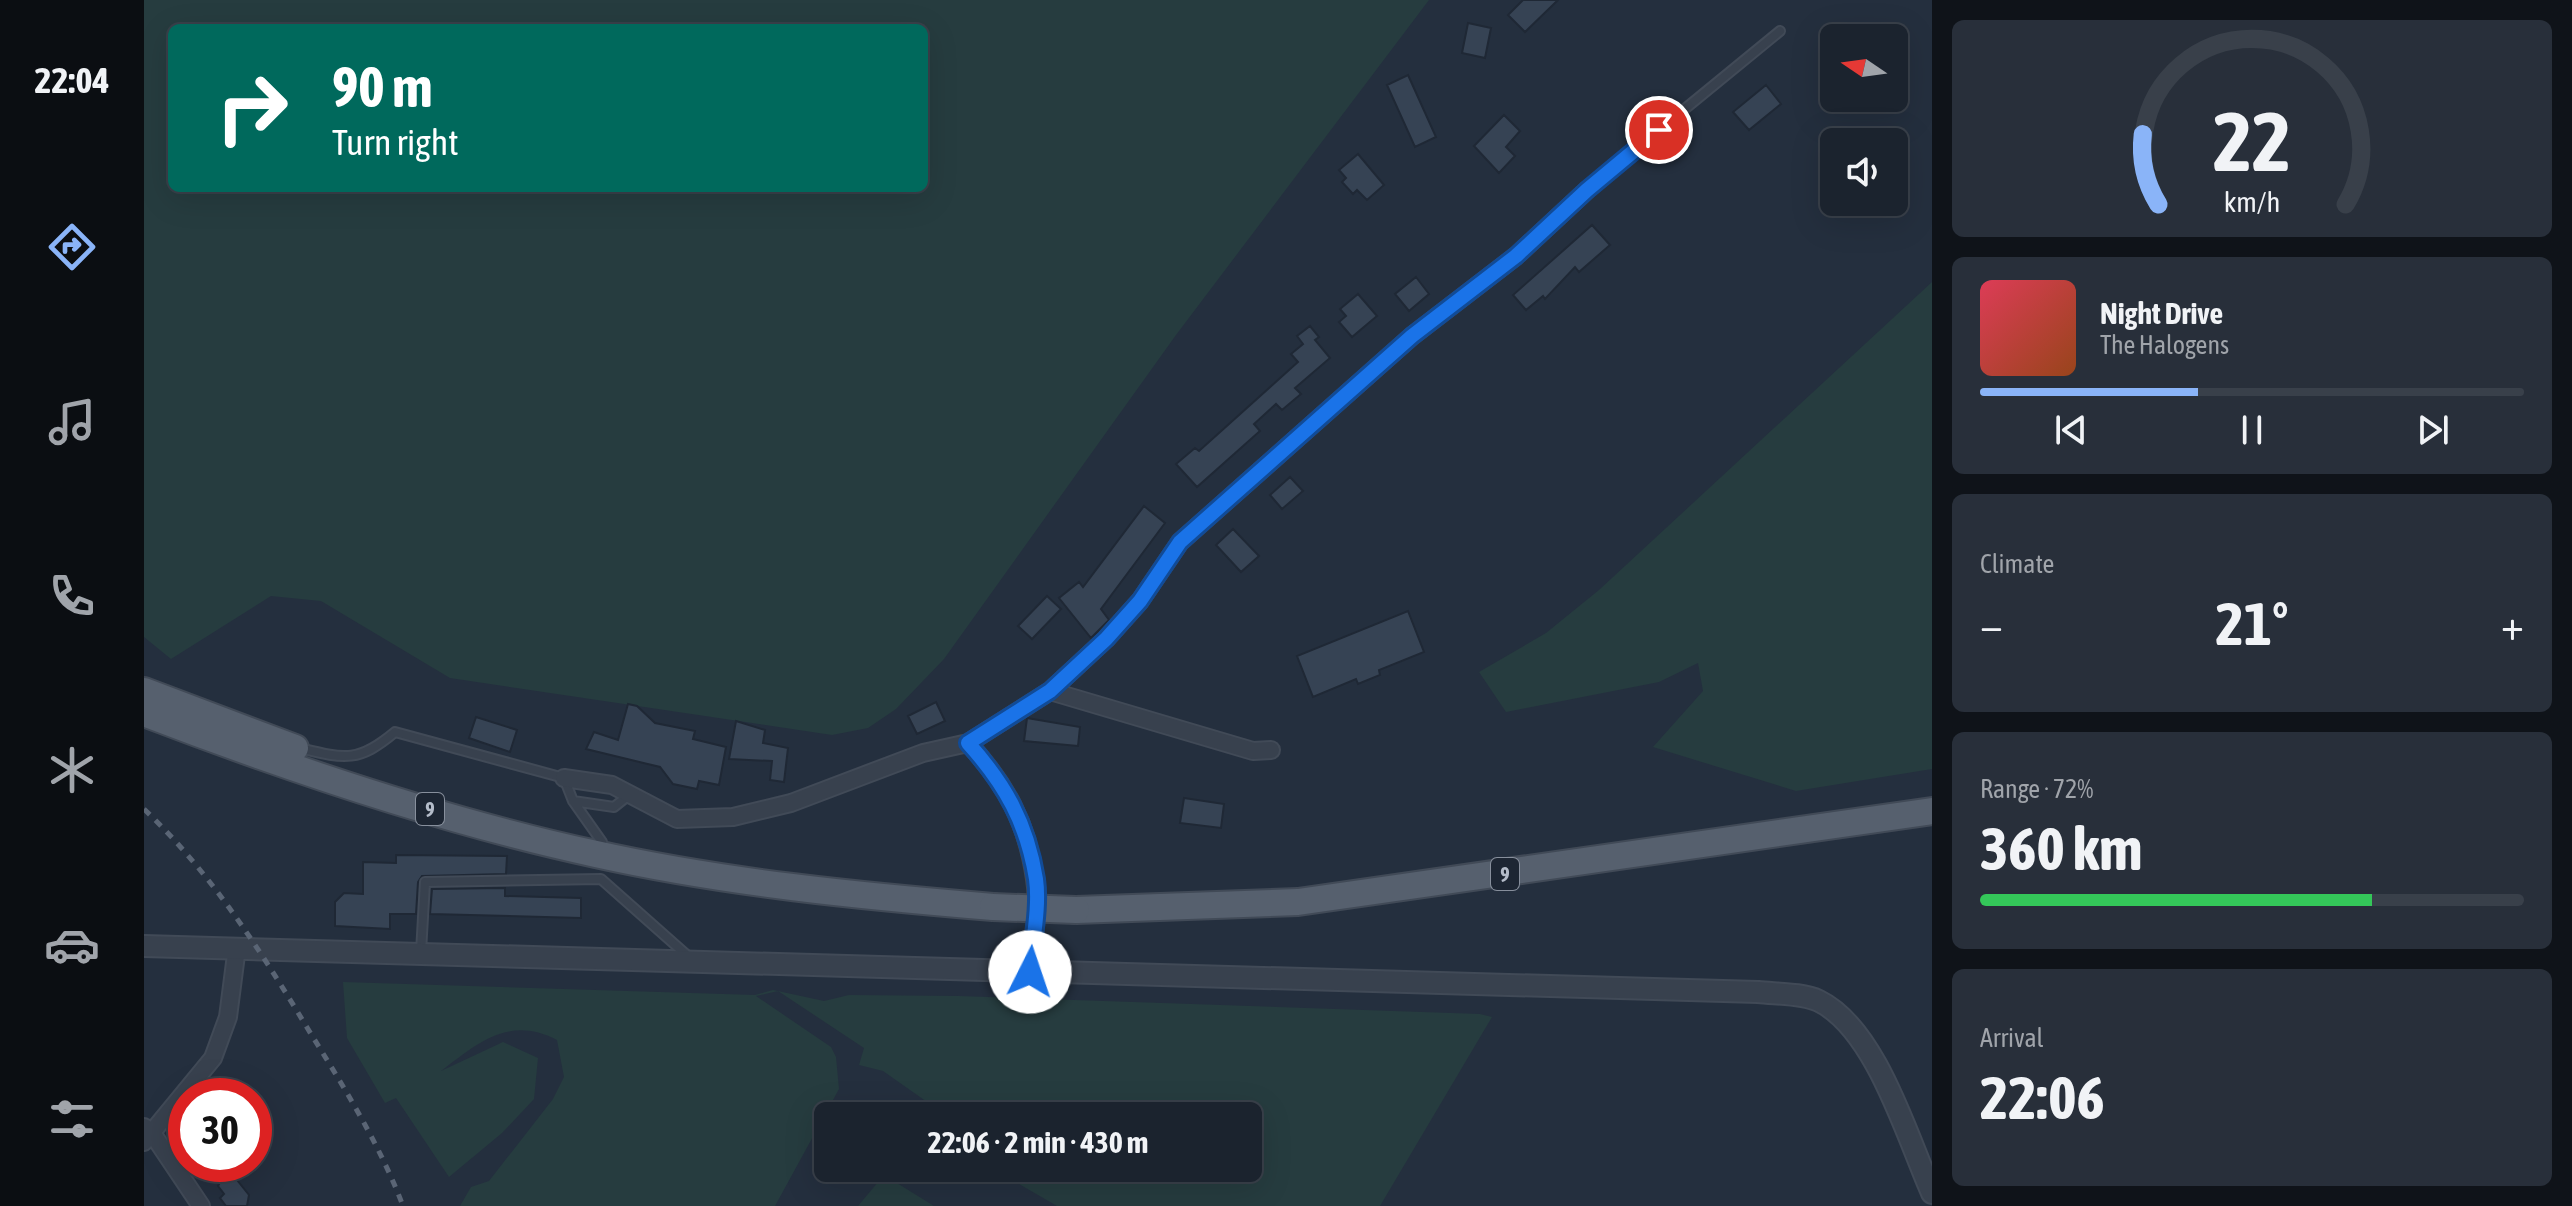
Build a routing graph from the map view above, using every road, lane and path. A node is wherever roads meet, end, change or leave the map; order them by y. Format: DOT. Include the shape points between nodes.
graph roads {
  1 [pos="1780,31"];
  2 [pos="1587,190"];
  3 [pos="144,691"];
  4 [pos="1050,691"];
  5 [pos="144,713"];
  6 [pos="968,743"];
  7 [pos="285,745"];
  8 [pos="1271,750"];
  9 [pos="564,778"];
  10 [pos="629,795"];
  11 [pos="573,801"];
  12 [pos="1932,811"];
  13 [pos="602,842"];
  14 [pos="696,871"];
  15 [pos="144,946"];
  16 [pos="237,947"];
  17 [pos="421,953"];
  18 [pos="696,963"];
  19 [pos="1030,972"];
  20 [pos="147,1134"];
  21 [pos="1932,1193"];
  22 [pos="201,1206"];
  1 -- 2 [label="lane"];
  2 -- 4 [label="street" via="1516,256 1412,336 1180,542 1140,601"];
  3 -- 7 [label="main road, 9"];
  4 -- 6 [label="street"];
  4 -- 8 [label="street" via="1253,751"];
  5 -- 14 [label="main road, 9" via="345,783 535,840"];
  6 -- 10 [label="street" via="923,753 791,803 733,817 677,819"];
  6 -- 19 [label="street" via="998,775 1017,812 1036,881"];
  7 -- 9 [label="lane" via="347,757 372,751 395,732"];
  7 -- 13 [label="main road, 9"];
  9 -- 10 [label="street" via="612,785"];
  9 -- 11 [label="lane"];
  10 -- 11 [label="lane" via="614,807"];
  11 -- 13 [label="lane"];
  12 -- 14 [label="main road, 9, bridge" via="1298,902 1076,910 993,907 794,888"];
  13 -- 14 [label="main road, 9"];
  15 -- 16 [label="street"];
  16 -- 17 [label="street"];
  16 -- 20 [label="street" via="228,1017 213,1058"];
  17 -- 18 [label="street"];
  17 -- 18 [label="lane" via="425,882 601,879"];
  18 -- 19 [label="street"];
  19 -- 21 [label="street" via="1758,992 1816,1000 1839,1014 1874,1060"];
  20 -- 22 [label="street"];
}
